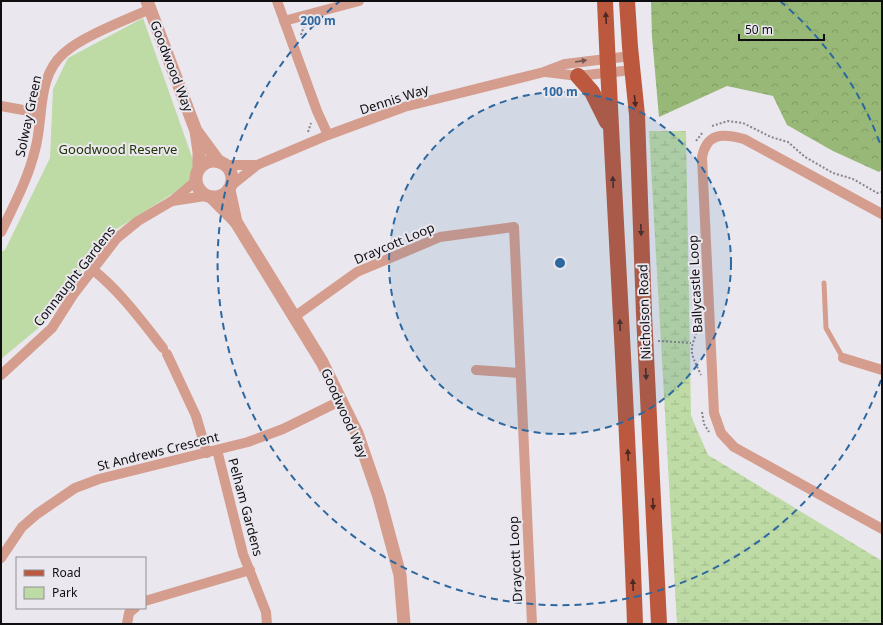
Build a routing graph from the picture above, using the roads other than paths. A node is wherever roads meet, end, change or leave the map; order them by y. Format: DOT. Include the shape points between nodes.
graph roads {
  1 [pos="277,1"];
  2 [pos="359,1"];
  3 [pos="605,1"];
  4 [pos="627,1"];
  5 [pos="149,5"];
  6 [pos="284,21"];
  7 [pos="631,63"];
  8 [pos="608,65"];
  9 [pos="544,72"];
  10 [pos="578,76"];
  11 [pos="1,106"];
  12 [pos="40,113"];
  13 [pos="196,130"];
  14 [pos="611,131"];
  15 [pos="328,135"];
  16 [pos="222,163"];
  17 [pos="257,165"];
  18 [pos="197,175"];
  19 [pos="230,187"];
  20 [pos="208,196"];
  21 [pos="172,201"];
  22 [pos="882,214"];
  23 [pos="236,222"];
  24 [pos="1,232"];
  25 [pos="92,270"];
  26 [pos="824,283"];
  27 [pos="294,317"];
  28 [pos="843,358"];
  29 [pos="476,370"];
  30 [pos="882,370"];
  31 [pos="520,373"];
  32 [pos="1,375"];
  33 [pos="342,400"];
  34 [pos="217,450"];
  35 [pos="207,453"];
  36 [pos="882,529"];
  37 [pos="1,558"];
  38 [pos="250,570"];
  39 [pos="146,601"];
  40 [pos="134,609"];
  41 [pos="127,624"];
  42 [pos="267,624"];
  43 [pos="404,624"];
  44 [pos="532,624"];
  45 [pos="635,624"];
  46 [pos="659,624"];
  1 -- 6 [label="street"];
  2 -- 6 [label="street"];
  8 -- 3 [label="main road, Nicholson Road, one-way"];
  4 -- 7 [label="main road, Nicholson Road"];
  5 -- 12 [label="street, Solway Green" via="63,53 46,81"];
  5 -- 13 [label="street, Goodwood Way"];
  6 -- 15 [label="street"];
  7 -- 8 [label="street, Dennis Way"];
  7 -- 8 [label="street, Dennis Way"];
  7 -- 46 [label="main road, Nicholson Road, one-way" via="637,115"];
  9 -- 8 [label="street, Dennis Way, one-way" via="565,64"];
  8 -- 10 [label="street, Dennis Way"];
  8 -- 14 [label="main road, Nicholson Road"];
  9 -- 10 [label="street, Dennis Way"];
  9 -- 15 [label="street, Dennis Way" via="404,107"];
  10 -- 14 [label="main road" via="592,92"];
  11 -- 12 [label="street"];
  12 -- 24 [label="street, Solway Green" via="36,149 20,195"];
  13 -- 16 [label="street, Goodwood Way"];
  13 -- 18 [label="street, Goodwood Way" via="199,152"];
  45 -- 14 [label="main road, Nicholson Road, one-way"];
  15 -- 17 [label="street, Dennis Way"];
  16 -- 17 [label="street, Dennis Way"];
  16 -- 18 [label="street" via="211,161 205,164"];
  16 -- 19 [label="street, Goodwood Way" via="231,172"];
  17 -- 19 [label="street, Dennis Way"];
  18 -- 20 [label="street, Goodwood Way" via="197,187"];
  18 -- 21 [label="street, Connaught Gardens"];
  19 -- 20 [label="street" via="221,196"];
  19 -- 23 [label="street, Goodwood Way"];
  20 -- 21 [label="street, Connaught Gardens"];
  20 -- 23 [label="street, Goodwood Way"];
  21 -- 25 [label="street, Connaught Gardens" via="138,221 117,238"];
  22 -- 36 [label="street, Ballycastle Loop" via="744,139 720,135 704,147 702,157 714,413 721,433 734,446"];
  23 -- 27 [label="street, Goodwood Way"];
  25 -- 32 [label="street, Connaught Gardens" via="52,328"];
  25 -- 35 [label="street" via="120,295 165,351 196,416"];
  26 -- 28 [label="lane" via="826,328"];
  27 -- 31 [label="street, Draycott Loop" via="357,272 440,237 514,227"];
  27 -- 33 [label="street, Goodwood Way"];
  28 -- 30 [label="street"];
  29 -- 31 [label="street"];
  31 -- 44 [label="street, Draycott Loop"];
  33 -- 34 [label="street, St Andrews Crescent" via="283,429"];
  33 -- 43 [label="street, Goodwood Way" via="357,434 381,504 400,575"];
  34 -- 35 [label="street, St Andrews Crescent"];
  34 -- 38 [label="street, Pelham Gardens" via="243,554"];
  35 -- 37 [label="street, St Andrews Crescent" via="99,479 75,488 22,527"];
  38 -- 39 [label="street, Pelham Gardens"];
  38 -- 42 [label="street, Pelham Gardens" via="266,612"];
  40 -- 41 [label="street" via="129,613"];
}
